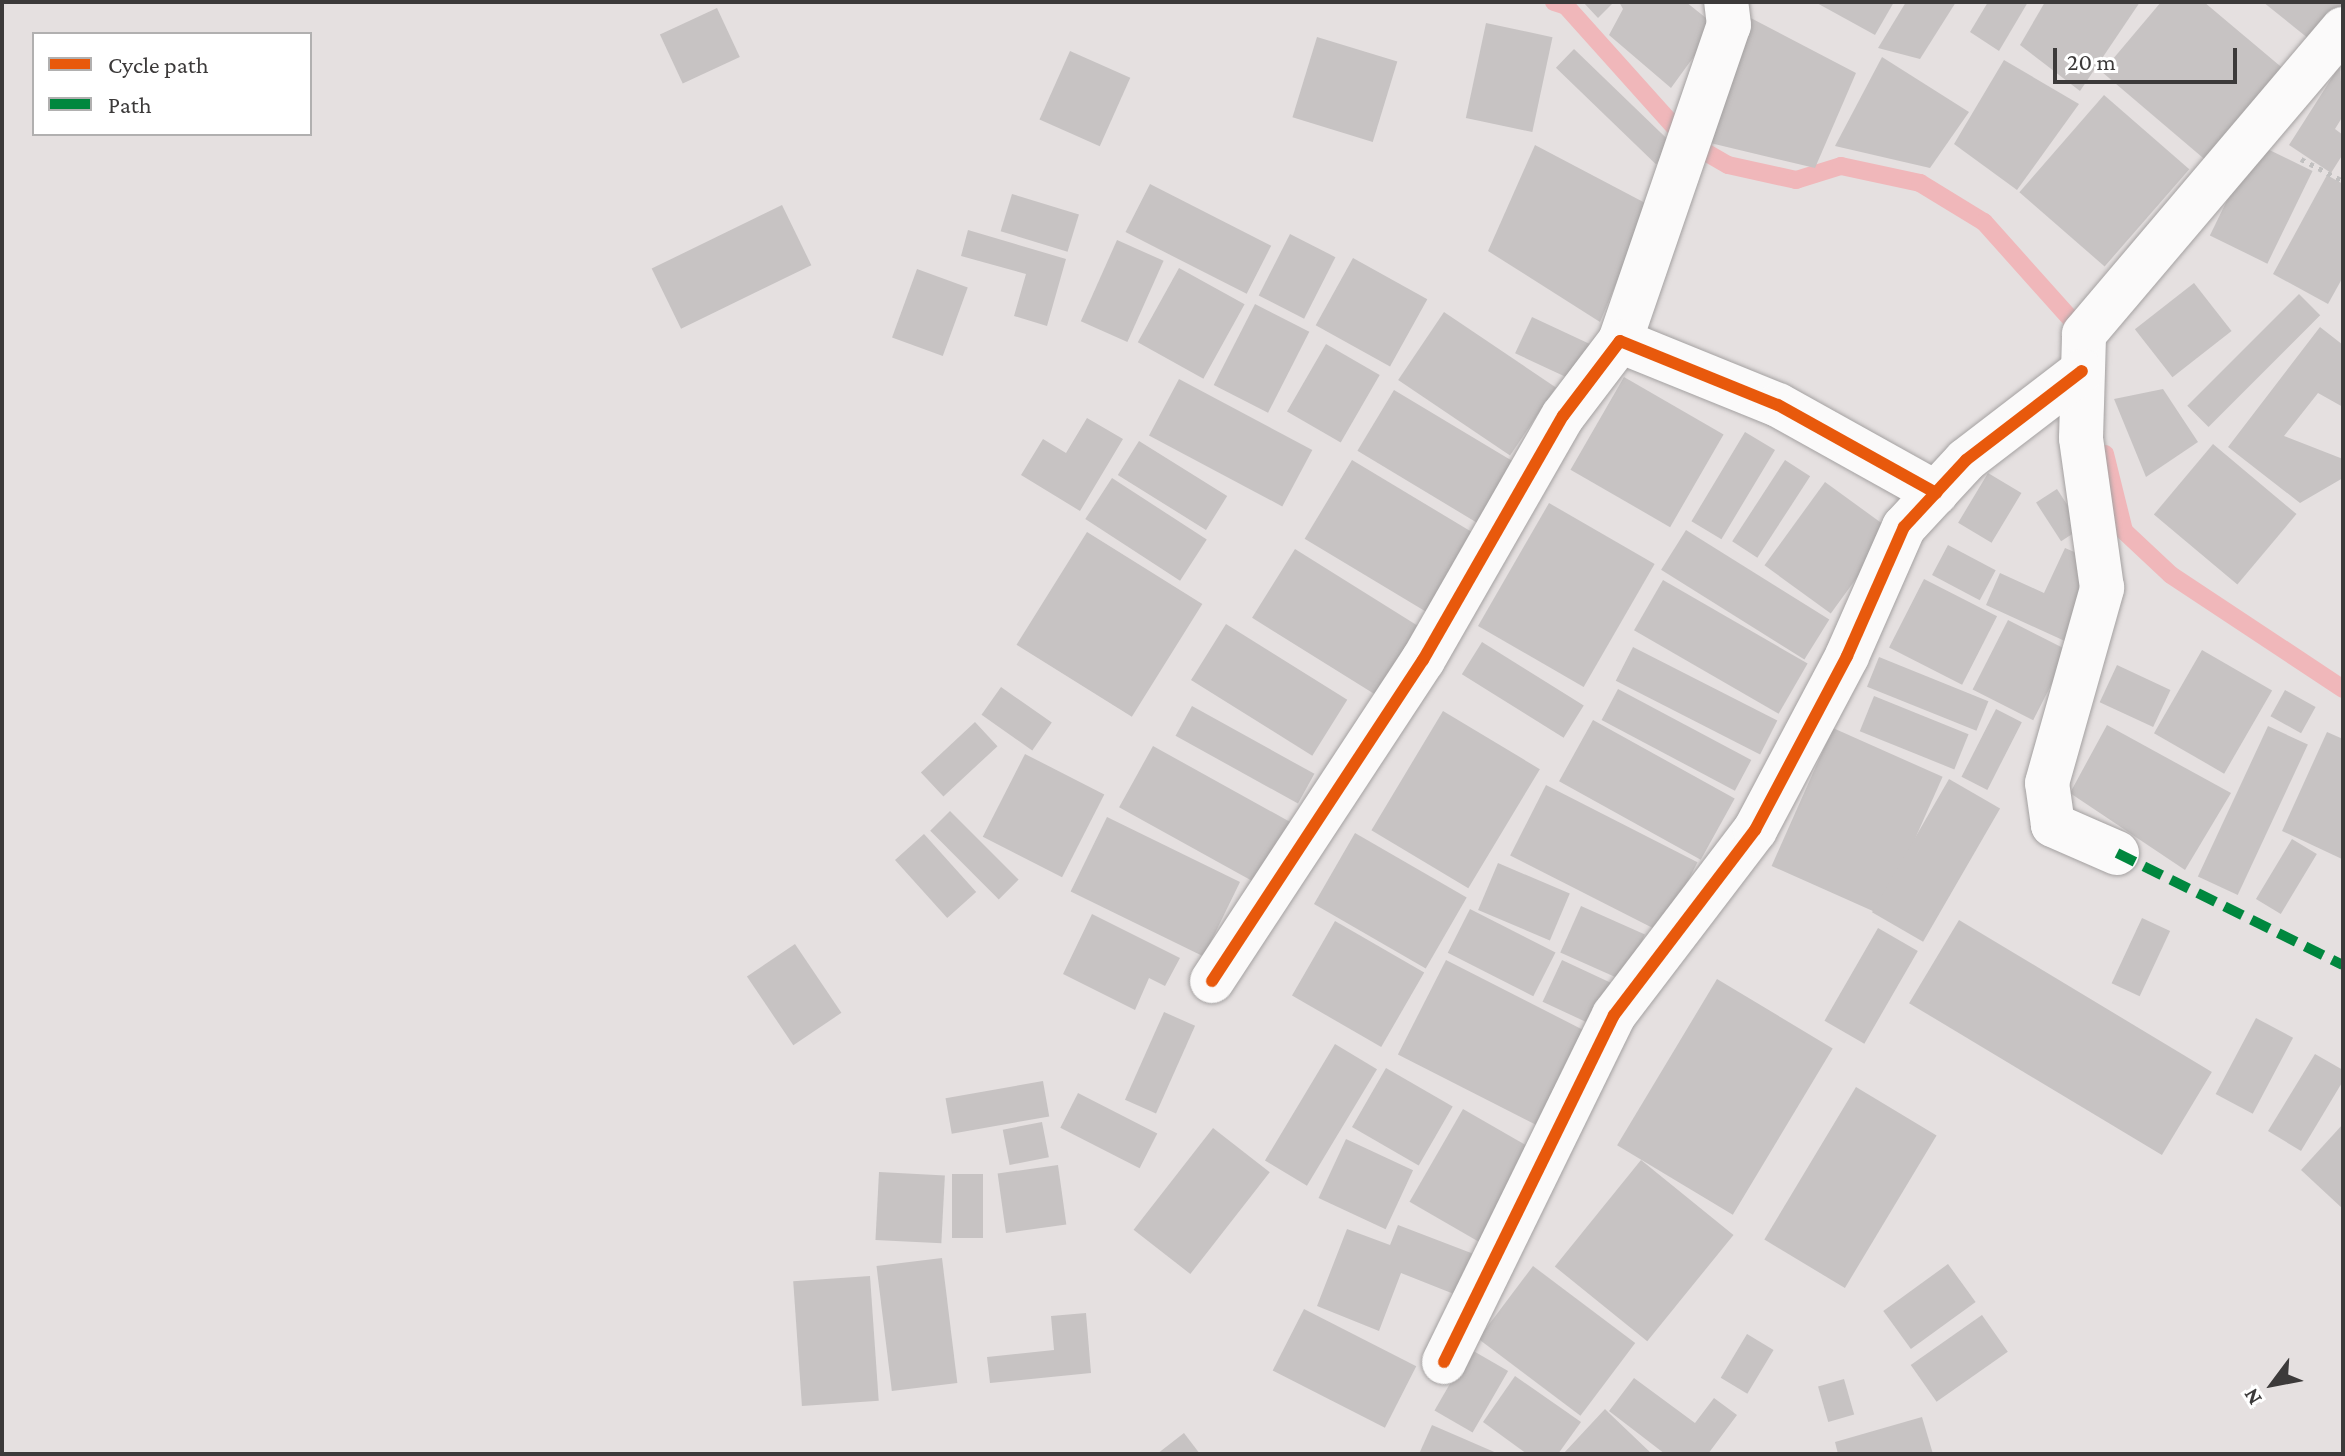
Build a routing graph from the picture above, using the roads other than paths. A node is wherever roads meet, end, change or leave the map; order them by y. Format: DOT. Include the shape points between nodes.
graph roads {
  1 [pos="1726,2"];
  2 [pos="2343,29"];
  3 [pos="1620,341"];
  4 [pos="2082,371"];
  5 [pos="1936,493"];
  6 [pos="2117,853"];
  7 [pos="1212,981"];
  8 [pos="1444,1362"];
  1 -- 3 [label="street" via="1729,25"];
  2 -- 4 [label="street" via="2093,322 2084,334"];
  3 -- 5 [label="street" via="1778,405"];
  3 -- 7 [label="street" via="1563,416 1423,660"];
  4 -- 5 [label="street" via="1966,460"];
  4 -- 6 [label="street" via="2081,438 2102,588 2047,783 2053,825"];
  5 -- 8 [label="street" via="1904,527 1847,656 1755,830 1614,1015"];
}
